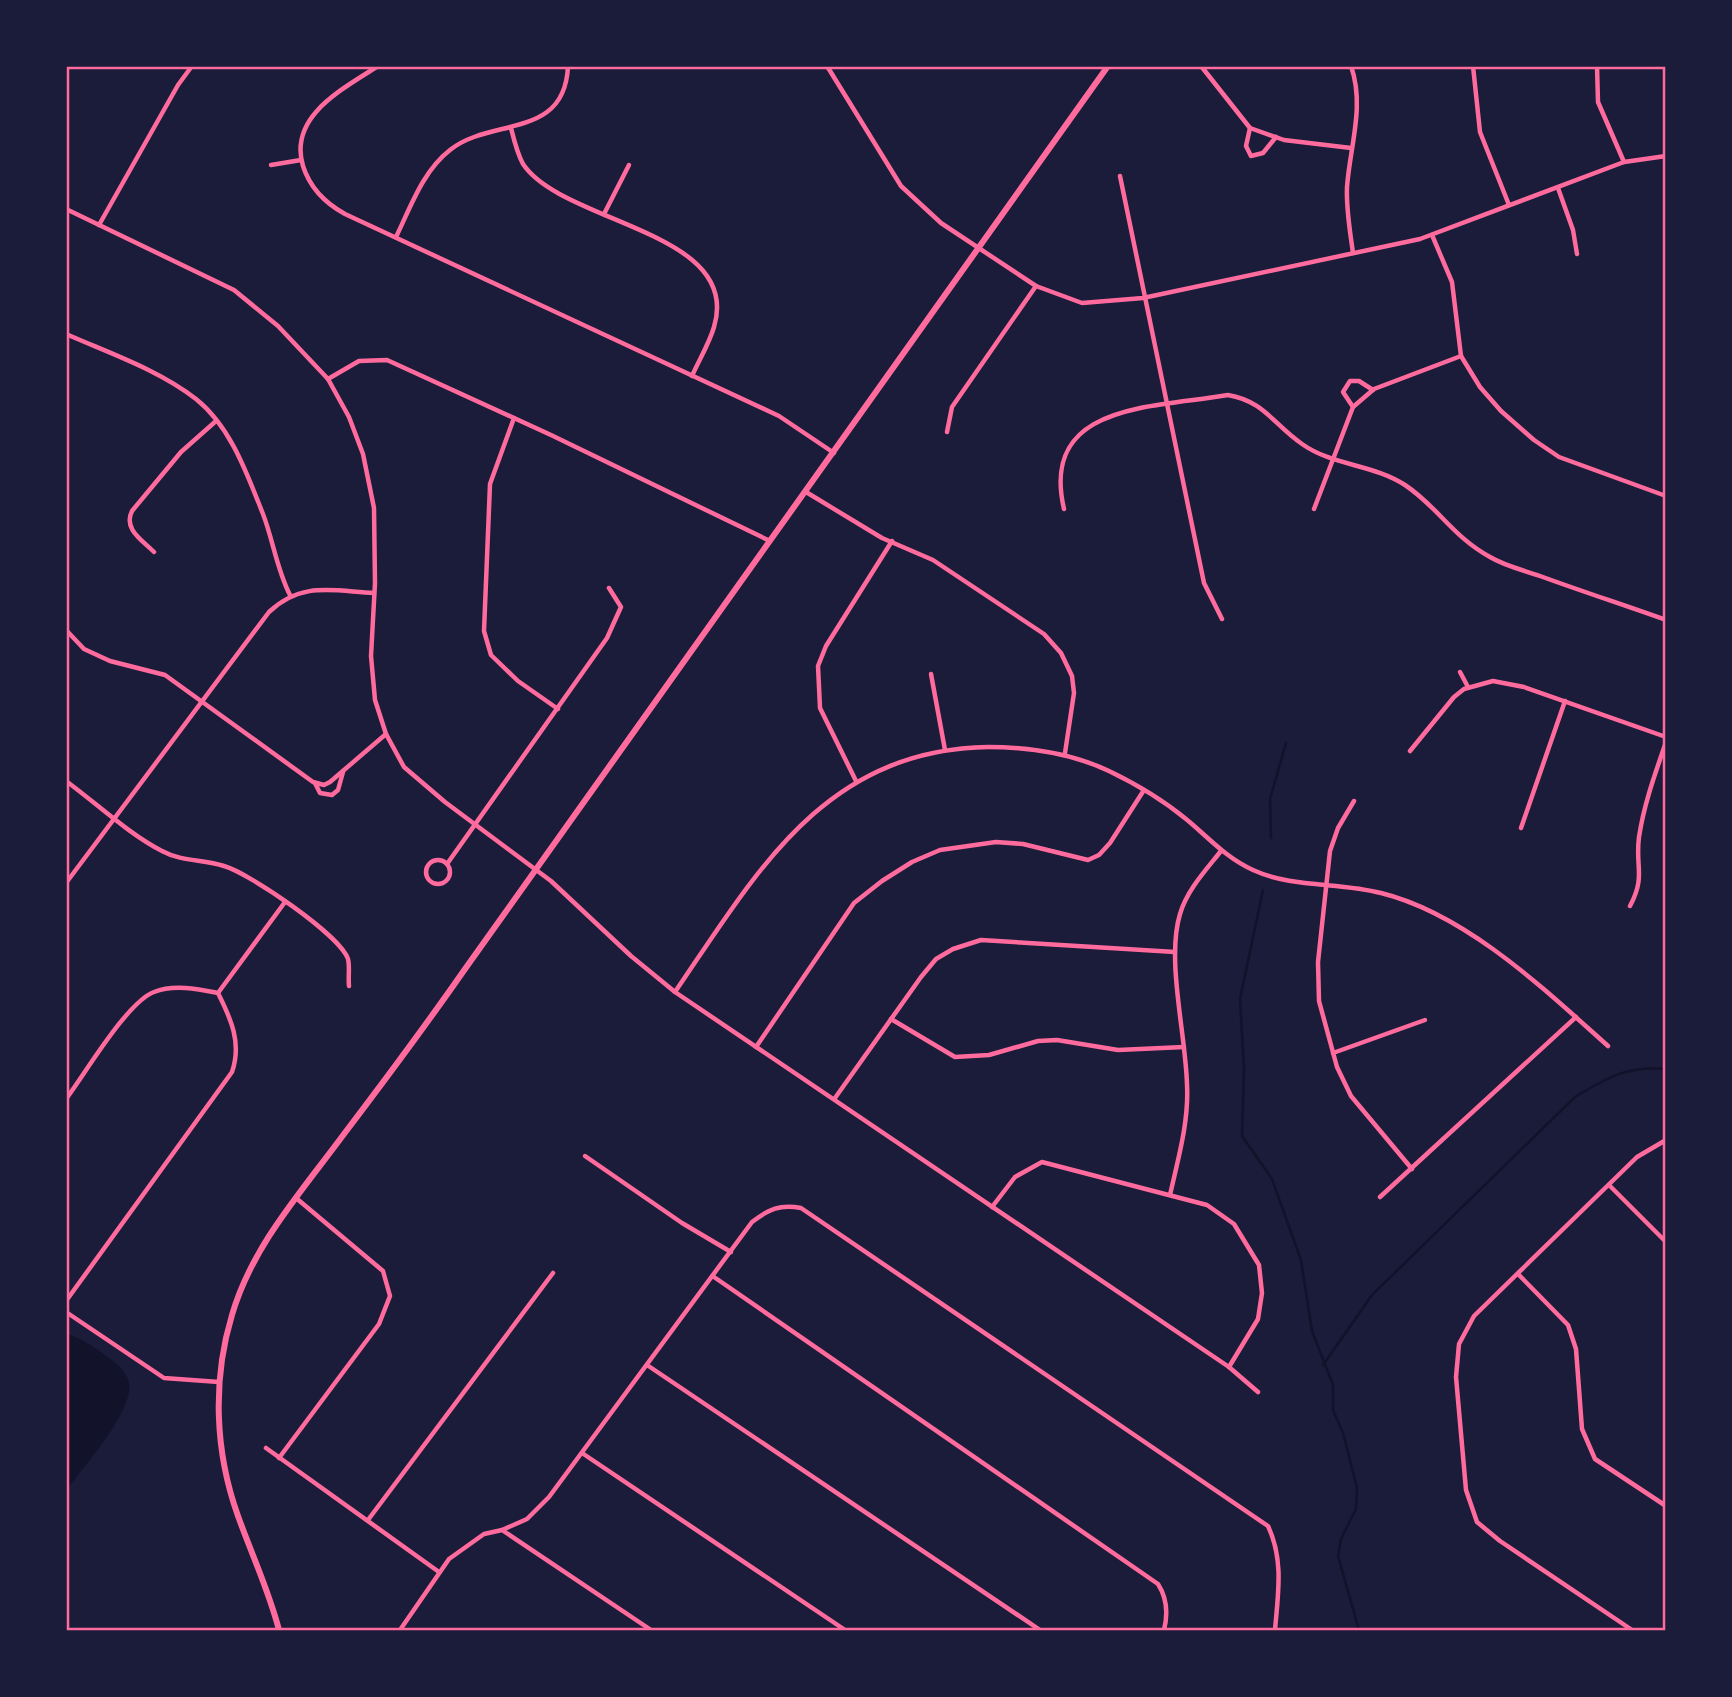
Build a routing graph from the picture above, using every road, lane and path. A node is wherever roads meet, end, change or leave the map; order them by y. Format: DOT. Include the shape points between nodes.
graph roads {
  1 [pos="192,66"];
  2 [pos="378,66"];
  3 [pos="568,66"];
  4 [pos="827,66"];
  5 [pos="1108,66"];
  6 [pos="1201,66"];
  7 [pos="1351,66"];
  8 [pos="1474,66"];
  9 [pos="1597,66"];
  10 [pos="511,128"];
  11 [pos="1250,128"];
  12 [pos="1276,137"];
  13 [pos="1351,148"];
  14 [pos="1665,156"];
  15 [pos="301,160"];
  16 [pos="1623,162"];
  17 [pos="271,165"];
  18 [pos="629,165"];
  19 [pos="1120,176"];
  20 [pos="1558,188"];
  21 [pos="1509,205"];
  22 [pos="66,209"];
  23 [pos="604,214"];
  24 [pos="99,225"];
  25 [pos="1433,235"];
  26 [pos="396,237"];
  27 [pos="979,249"];
  28 [pos="1353,253"];
  29 [pos="1577,254"];
  30 [pos="1036,286"];
  31 [pos="1143,298"];
  32 [pos="66,334"];
  33 [pos="1461,356"];
  34 [pos="692,376"];
  35 [pos="328,379"];
  36 [pos="1373,390"];
  37 [pos="1167,406"];
  38 [pos="1353,407"];
  39 [pos="514,418"];
  40 [pos="216,421"];
  41 [pos="947,432"];
  42 [pos="834,453"];
  43 [pos="1330,460"];
  44 [pos="806,492"];
  45 [pos="1665,496"];
  46 [pos="1065,509"];
  47 [pos="1314,509"];
  48 [pos="770,541"];
  49 [pos="892,541"];
  50 [pos="154,552"];
  51 [pos="609,588"];
  52 [pos="374,593"];
  53 [pos="290,595"];
  54 [pos="1222,619"];
  55 [pos="1665,620"];
  56 [pos="66,630"];
  57 [pos="1460,673"];
  58 [pos="931,674"];
  59 [pos="1468,687"];
  60 [pos="202,701"];
  61 [pos="1565,701"];
  62 [pos="558,709"];
  63 [pos="386,734"];
  64 [pos="1665,740"];
  65 [pos="945,750"];
  66 [pos="1410,751"];
  67 [pos="1065,753"];
  68 [pos="343,771"];
  69 [pos="66,780"];
  70 [pos="856,781"];
  71 [pos="315,783"];
  72 [pos="1144,789"];
  73 [pos="1354,801"];
  74 [pos="116,818"];
  75 [pos="474,824"];
  76 [pos="1521,828"];
  77 [pos="1221,851"];
  78 [pos="447,864"];
  79 [pos="536,870"];
  80 [pos="66,883"];
  81 [pos="1326,885"];
  82 [pos="285,902"];
  83 [pos="1630,906"];
  84 [pos="1175,952"];
  85 [pos="349,986"];
  86 [pos="675,992"];
  87 [pos="218,993"];
  88 [pos="1576,1017"];
  89 [pos="891,1019"];
  90 [pos="1425,1020"];
  91 [pos="1608,1046"];
  92 [pos="756,1047"];
  93 [pos="1184,1047"];
  94 [pos="1333,1053"];
  95 [pos="835,1098"];
  96 [pos="66,1099"];
  97 [pos="1665,1140"];
  98 [pos="585,1156"];
  99 [pos="1412,1169"];
  100 [pos="1610,1186"];
  101 [pos="1170,1195"];
  102 [pos="1380,1197"];
  103 [pos="296,1198"];
  104 [pos="992,1207"];
  105 [pos="1665,1242"];
  106 [pos="731,1252"];
  107 [pos="553,1273"];
  108 [pos="1518,1275"];
  109 [pos="713,1277"];
  110 [pos="66,1301"];
  111 [pos="66,1312"];
  112 [pos="647,1365"];
  113 [pos="1229,1367"];
  114 [pos="219,1382"];
  115 [pos="1258,1392"];
  116 [pos="266,1448"];
  117 [pos="582,1452"];
  118 [pos="279,1458"];
  119 [pos="1665,1497"];
  120 [pos="1663,1505"];
  121 [pos="368,1520"];
  122 [pos="502,1530"];
  123 [pos="439,1572"];
  124 [pos="279,1630"];
  125 [pos="400,1630"];
  126 [pos="651,1630"];
  127 [pos="845,1630"];
  128 [pos="1041,1630"];
  129 [pos="1164,1630"];
  130 [pos="1275,1630"];
  131 [pos="1632,1630"];
  1 -- 24 [label="street"];
  2 -- 15 [label="street" via="317,110 304,128"];
  3 -- 10 [label="street" via="563,92 552,108 532,122"];
  4 -- 27 [label="street" via="901,186 941,223"];
  5 -- 27 [label="main road"];
  6 -- 11 [label="street"];
  7 -- 13 [label="street" via="1357,110"];
  8 -- 21 [label="street" via="1480,132"];
  9 -- 16 [label="street" via="1598,102"];
  10 -- 23 [label="street" via="524,165 545,185"];
  10 -- 26 [label="street" via="464,140 431,167"];
  11 -- 12 [label="street"];
  11 -- 12 [label="street" via="1247,146 1251,156 1263,153"];
  12 -- 13 [label="street"];
  13 -- 28 [label="street" via="1347,207"];
  14 -- 16 [label="street"];
  15 -- 17 [label="street"];
  15 -- 26 [label="street" via="307,181 320,196 345,214"];
  16 -- 20 [label="street"];
  18 -- 23 [label="street"];
  19 -- 31 [label="street"];
  20 -- 21 [label="street"];
  20 -- 29 [label="street"];
  21 -- 25 [label="street"];
  22 -- 24 [label="street"];
  23 -- 34 [label="street" via="695,260 715,288 715,326"];
  24 -- 35 [label="street" via="234,289 278,326"];
  25 -- 28 [label="street"];
  25 -- 33 [label="street" via="1452,282"];
  26 -- 34 [label="street"];
  27 -- 30 [label="street"];
  27 -- 42 [label="main road"];
  28 -- 31 [label="street"];
  30 -- 31 [label="street" via="1082,303"];
  30 -- 41 [label="street" via="952,407"];
  31 -- 37 [label="street"];
  32 -- 40 [label="street" via="160,377 196,400"];
  33 -- 36 [label="street"];
  33 -- 45 [label="street" via="1501,411 1546,450"];
  34 -- 42 [label="street" via="779,416"];
  35 -- 39 [label="street" via="359,361 387,360"];
  35 -- 52 [label="street" via="363,454 374,508"];
  36 -- 38 [label="street"];
  36 -- 38 [label="street" via="1359,381 1350,382 1343,392"];
  37 -- 43 [label="street" via="1240,397 1257,403 1302,444"];
  37 -- 46 [label="street" via="1117,414 1082,431 1068,448 1059,475"];
  37 -- 54 [label="street" via="1204,583"];
  38 -- 43 [label="street"];
  39 -- 48 [label="street"];
  39 -- 62 [label="street" via="490,484 484,631 491,655"];
  40 -- 50 [label="street" via="181,452 128,517 131,529"];
  40 -- 53 [label="street" via="246,472"];
  42 -- 44 [label="main road"];
  43 -- 47 [label="street"];
  43 -- 55 [label="street" via="1371,469 1403,483 1460,538 1493,559"];
  44 -- 48 [label="main road"];
  44 -- 49 [label="street"];
  48 -- 79 [label="main road"];
  49 -- 67 [label="street" via="933,560 1034,627 1061,653 1074,693"];
  49 -- 70 [label="street" via="818,666 820,708"];
  51 -- 62 [label="street" via="620,613"];
  52 -- 53 [label="street" via="321,589"];
  52 -- 63 [label="street" via="374,700"];
  53 -- 60 [label="street" via="269,612"];
  56 -- 60 [label="street" via="84,649 165,675"];
  57 -- 59 [label="street"];
  58 -- 65 [label="street"];
  59 -- 61 [label="street" via="1498,681"];
  59 -- 66 [label="street" via="1448,703"];
  60 -- 71 [label="street"];
  60 -- 74 [label="street"];
  61 -- 64 [label="street"];
  61 -- 76 [label="street"];
  62 -- 75 [label="street"];
  63 -- 68 [label="street"];
  63 -- 75 [label="street" via="410,774"];
  64 -- 83 [label="street" via="1645,803 1638,841 1640,887"];
  65 -- 67 [label="street" via="1006,747"];
  65 -- 70 [label="street"];
  67 -- 72 [label="street"];
  68 -- 71 [label="street" via="330,782"];
  68 -- 71 [label="street" via="332,795 320,793"];
  69 -- 74 [label="street"];
  70 -- 86 [label="street" via="826,802 761,865"];
  72 -- 77 [label="street"];
  72 -- 92 [label="street" via="1110,843 1088,860 996,842 940,850 882,881 853,903"];
  73 -- 81 [label="street" via="1334,839"];
  74 -- 80 [label="street"];
  74 -- 82 [label="street" via="161,851 245,874"];
  75 -- 78 [label="street"];
  75 -- 79 [label="street"];
  77 -- 81 [label="street" via="1270,877"];
  77 -- 84 [label="street" via="1186,899"];
  78 -- 78 [label="street" via="440,860 430,864 430,881 446,882"];
  79 -- 86 [label="street"];
  79 -- 103 [label="main road"];
  81 -- 88 [label="street" via="1413,902 1521,971"];
  81 -- 94 [label="street" via="1319,988"];
  82 -- 85 [label="street" via="334,939 348,958"];
  82 -- 87 [label="street"];
  84 -- 89 [label="street" via="981,940 936,959"];
  84 -- 93 [label="street"];
  86 -- 92 [label="street"];
  87 -- 96 [label="street" via="197,988 152,992 134,1005"];
  87 -- 110 [label="street" via="238,1049 232,1072"];
  88 -- 91 [label="street"];
  88 -- 99 [label="street"];
  89 -- 93 [label="street" via="955,1057 989,1055 1048,1041 1076,1041 1118,1050"];
  89 -- 95 [label="street"];
  90 -- 94 [label="street"];
  92 -- 95 [label="street"];
  93 -- 101 [label="street" via="1185,1125"];
  94 -- 99 [label="street" via="1351,1097"];
  95 -- 104 [label="street"];
  97 -- 100 [label="street" via="1637,1157"];
  98 -- 106 [label="street"];
  99 -- 102 [label="street"];
  100 -- 105 [label="street"];
  100 -- 108 [label="street"];
  101 -- 104 [label="street" via="1042,1163 1015,1177"];
  101 -- 113 [label="street" via="1207,1205 1234,1224 1259,1265 1262,1293 1258,1319"];
  103 -- 114 [label="main road" via="260,1251 240,1293"];
  103 -- 118 [label="street" via="383,1271 390,1296 379,1324"];
  104 -- 113 [label="street"];
  106 -- 109 [label="street"];
  106 -- 130 [label="street" via="752,1222 769,1209 801,1208 1255,1514 1268,1526 1280,1565"];
  107 -- 121 [label="street"];
  108 -- 120 [label="street" via="1568,1325 1576,1349 1582,1429 1595,1459"];
  108 -- 131 [label="street" via="1475,1316 1459,1344 1457,1377 1470,1507 1477,1522 1500,1541"];
  109 -- 112 [label="street"];
  109 -- 129 [label="street" via="1158,1584 1165,1600"];
  111 -- 114 [label="street" via="164,1378"];
  112 -- 117 [label="street"];
  112 -- 128 [label="street"];
  113 -- 115 [label="street"];
  114 -- 124 [label="main road" via="220,1436 228,1482"];
  116 -- 118 [label="street"];
  117 -- 122 [label="street" via="527,1519"];
  117 -- 127 [label="street"];
  118 -- 121 [label="street"];
  119 -- 120 [label="street"];
  121 -- 123 [label="street"];
  122 -- 123 [label="street" via="465,1544"];
  122 -- 126 [label="street"];
  123 -- 125 [label="street"];
}
